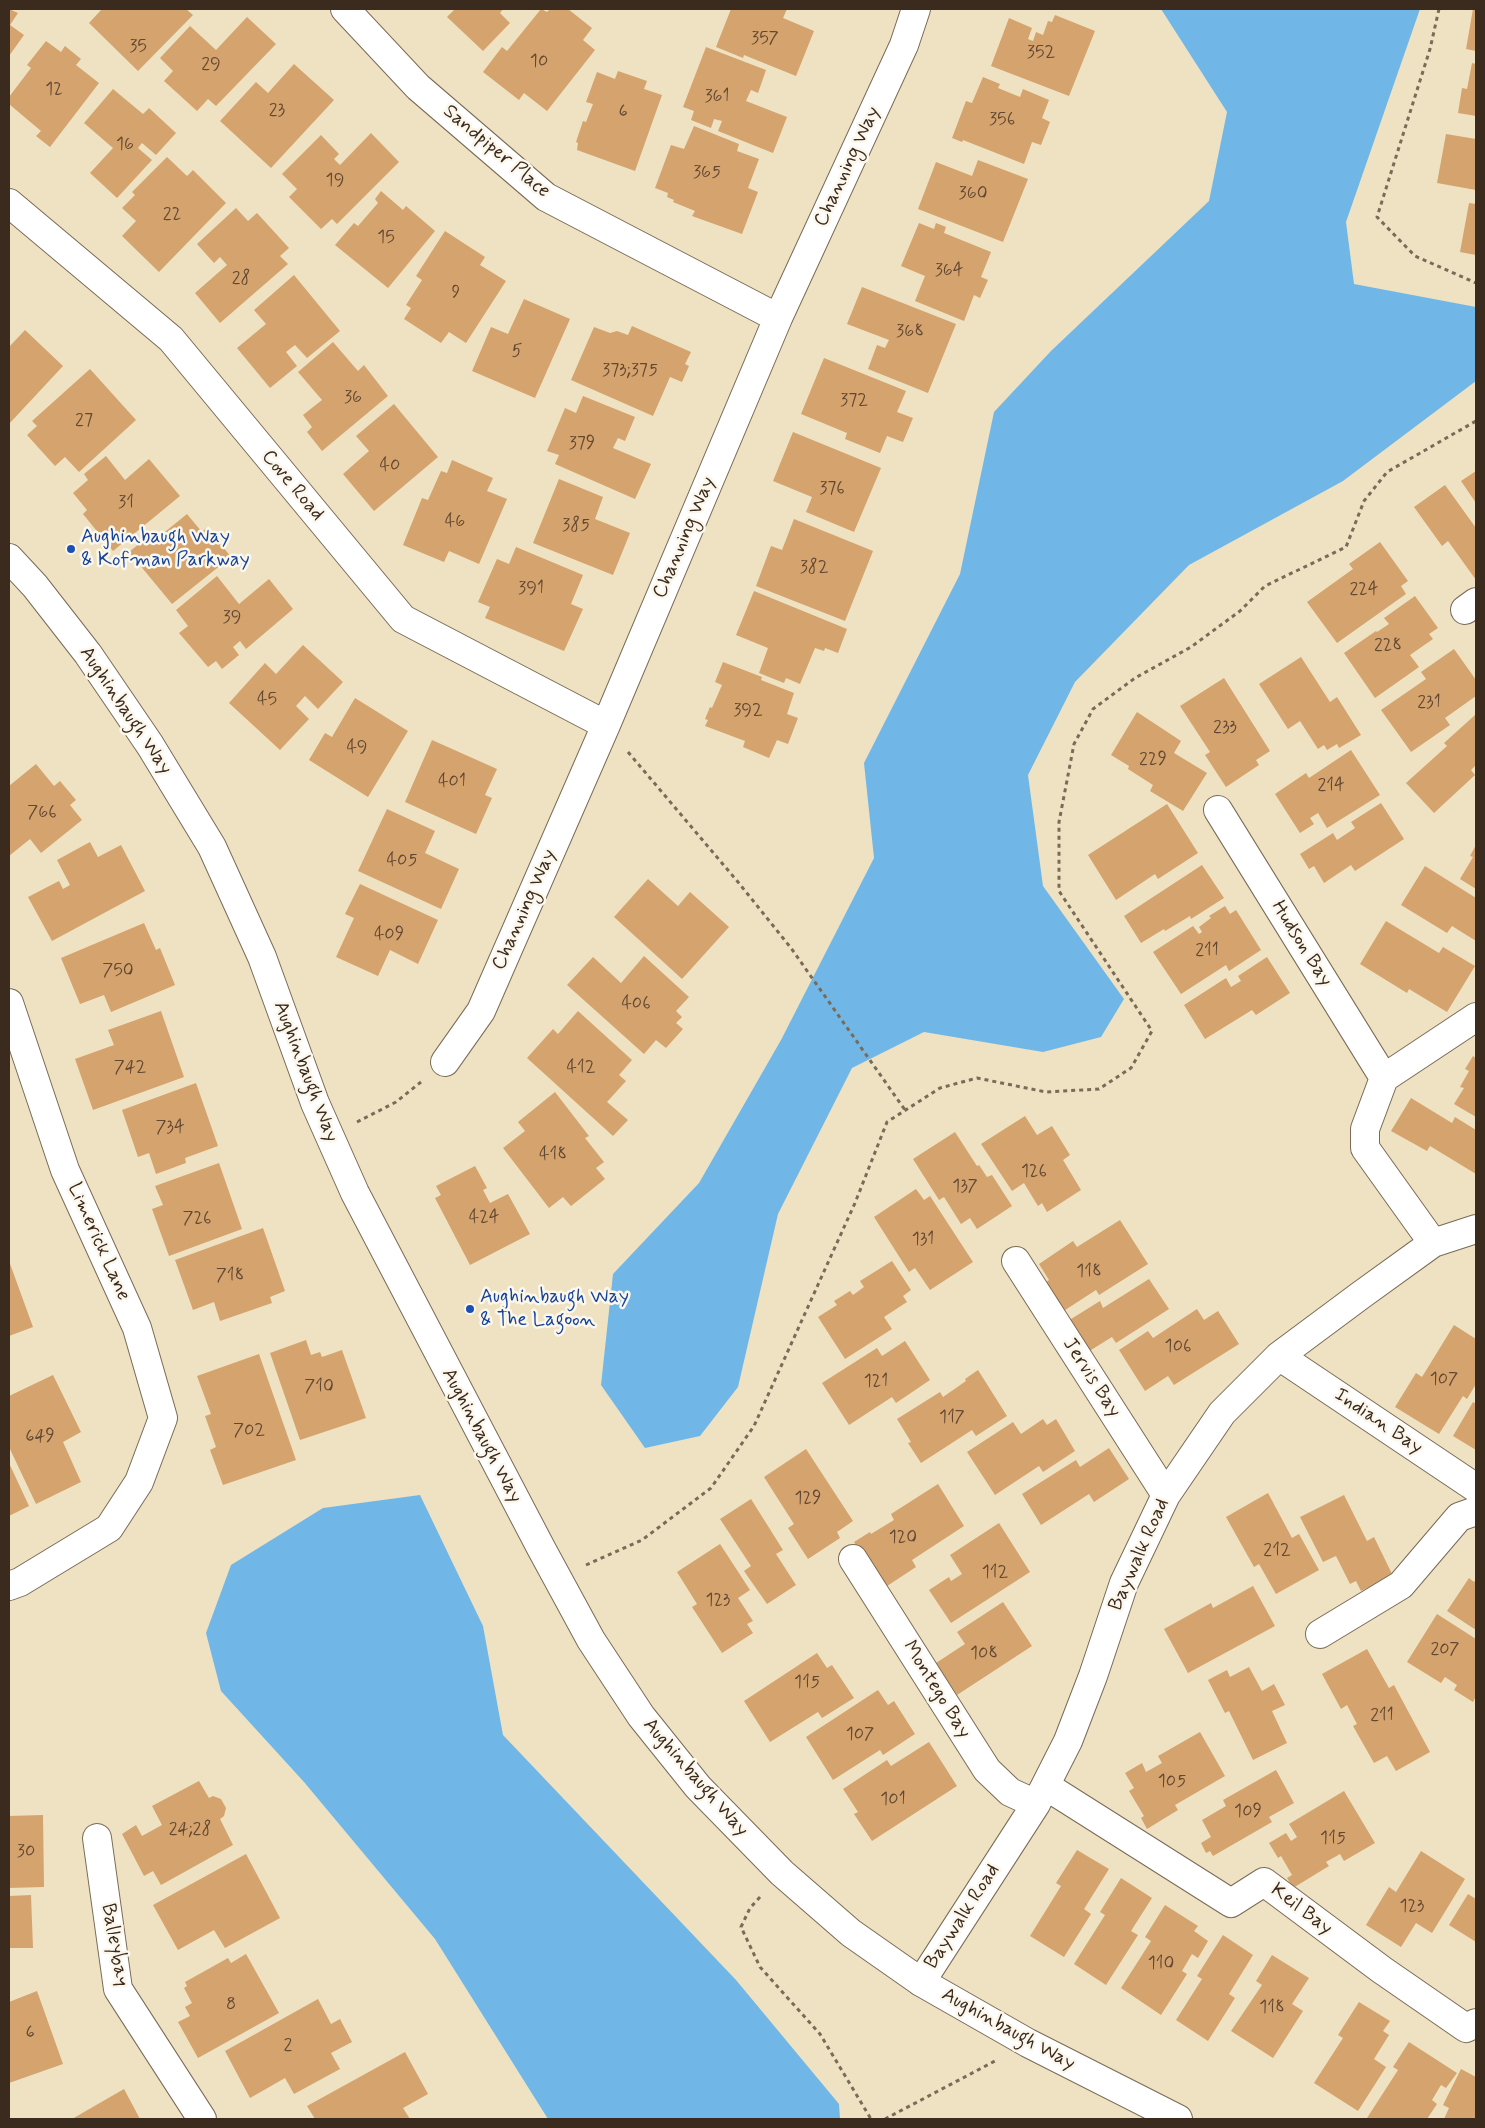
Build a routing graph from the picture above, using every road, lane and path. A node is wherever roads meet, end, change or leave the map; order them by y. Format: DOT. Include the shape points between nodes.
graph roads {
  1 [pos="345,9"];
  2 [pos="916,9"];
  3 [pos="1439,9"];
  4 [pos="9,203"];
  5 [pos="1476,283"];
  6 [pos="778,318"];
  7 [pos="1476,421"];
  8 [pos="9,558"];
  9 [pos="606,725"];
  10 [pos="1218,810"];
  11 [pos="9,1003"];
  12 [pos="1476,1018"];
  13 [pos="445,1062"];
  14 [pos="1384,1078"];
  15 [pos="905,1110"];
  16 [pos="329,1136"];
  17 [pos="1476,1229"];
  18 [pos="1433,1244"];
  19 [pos="1016,1261"];
  20 [pos="1279,1356"];
  21 [pos="1476,1488"];
  22 [pos="1166,1495"];
  23 [pos="1476,1511"];
  24 [pos="853,1559"];
  25 [pos="557,1578"];
  26 [pos="9,1586"];
  27 [pos="1320,1634"];
  28 [pos="1041,1795"];
  29 [pos="97,1838"];
  30 [pos="782,1873"];
  31 [pos="921,1982"];
  32 [pos="1476,2023"];
  33 [pos="1028,2044"];
  34 [pos="202,2119"];
  35 [pos="871,2119"];
  36 [pos="885,2119"];
  37 [pos="1178,2119"];
  1 -- 6 [label="street, Sandpiper Place" via="418,87 546,197"];
  2 -- 6 [label="street, Channing Way" via="904,44"];
  3 -- 5 [label="path" via="1430,49 1377,217 1415,256"];
  4 -- 9 [label="street, Cove Road" via="170,339 402,619"];
  6 -- 9 [label="street, Channing Way"];
  7 -- 15 [label="path" via="1387,472 1364,501 1346,547 1265,586 1240,611 1191,647 1135,678 1093,709 1074,744 1058,822 1058,891 1152,1031 1130,1068 1100,1089 1046,1092 977,1078 940,1088"];
  8 -- 16 [label="street, Aughinbaugh Way" via="88,654 150,745 212,847 262,957"];
  9 -- 13 [label="street, Channing Way" via="481,1011"];
  9 -- 15 [label="path" via="790,948"];
  10 -- 14 [label="street, Hudson Bay"];
  11 -- 26 [label="street, Limerick Lane" via="65,1170 137,1328 163,1418 139,1482 109,1528"];
  12 -- 14 [label="street"];
  13 -- 16 [label="path" via="396,1102"];
  14 -- 18 [label="street" via="1365,1129 1365,1148"];
  15 -- 25 [label="path" via="886,1122 855,1203 754,1426 711,1488 642,1540"];
  16 -- 25 [label="street, Aughinbaugh Way" via="354,1193"];
  17 -- 18 [label="street, Baywalk Road"];
  18 -- 20 [label="street, Baywalk Road"];
  19 -- 22 [label="street, Jervis Bay"];
  20 -- 21 [label="street, Indian Bay"];
  20 -- 22 [label="street, Baywalk Road" via="1222,1414"];
  22 -- 28 [label="street, Baywalk Road" via="1124,1583 1068,1741"];
  23 -- 27 [label="street" via="1459,1517 1401,1585"];
  24 -- 28 [label="street, Montego Bay" via="987,1770 1010,1792"];
  25 -- 30 [label="street, Aughinbaugh Way" via="591,1640 641,1716 698,1787"];
  28 -- 31 [label="street, Baywalk Road"];
  28 -- 32 [label="street, Keil Bay" via="1231,1903 1264,1882 1466,2028"];
  29 -- 34 [label="street, Balleybay" via="118,1989"];
  30 -- 31 [label="street, Aughinbaugh Way" via="851,1933"];
  30 -- 35 [label="path" via="750,1908 741,1928 760,1966 820,2034"];
  31 -- 33 [label="street, Aughinbaugh Way"];
  33 -- 36 [label="path"];
  33 -- 37 [label="street, Aughinbaugh Way"];
}
